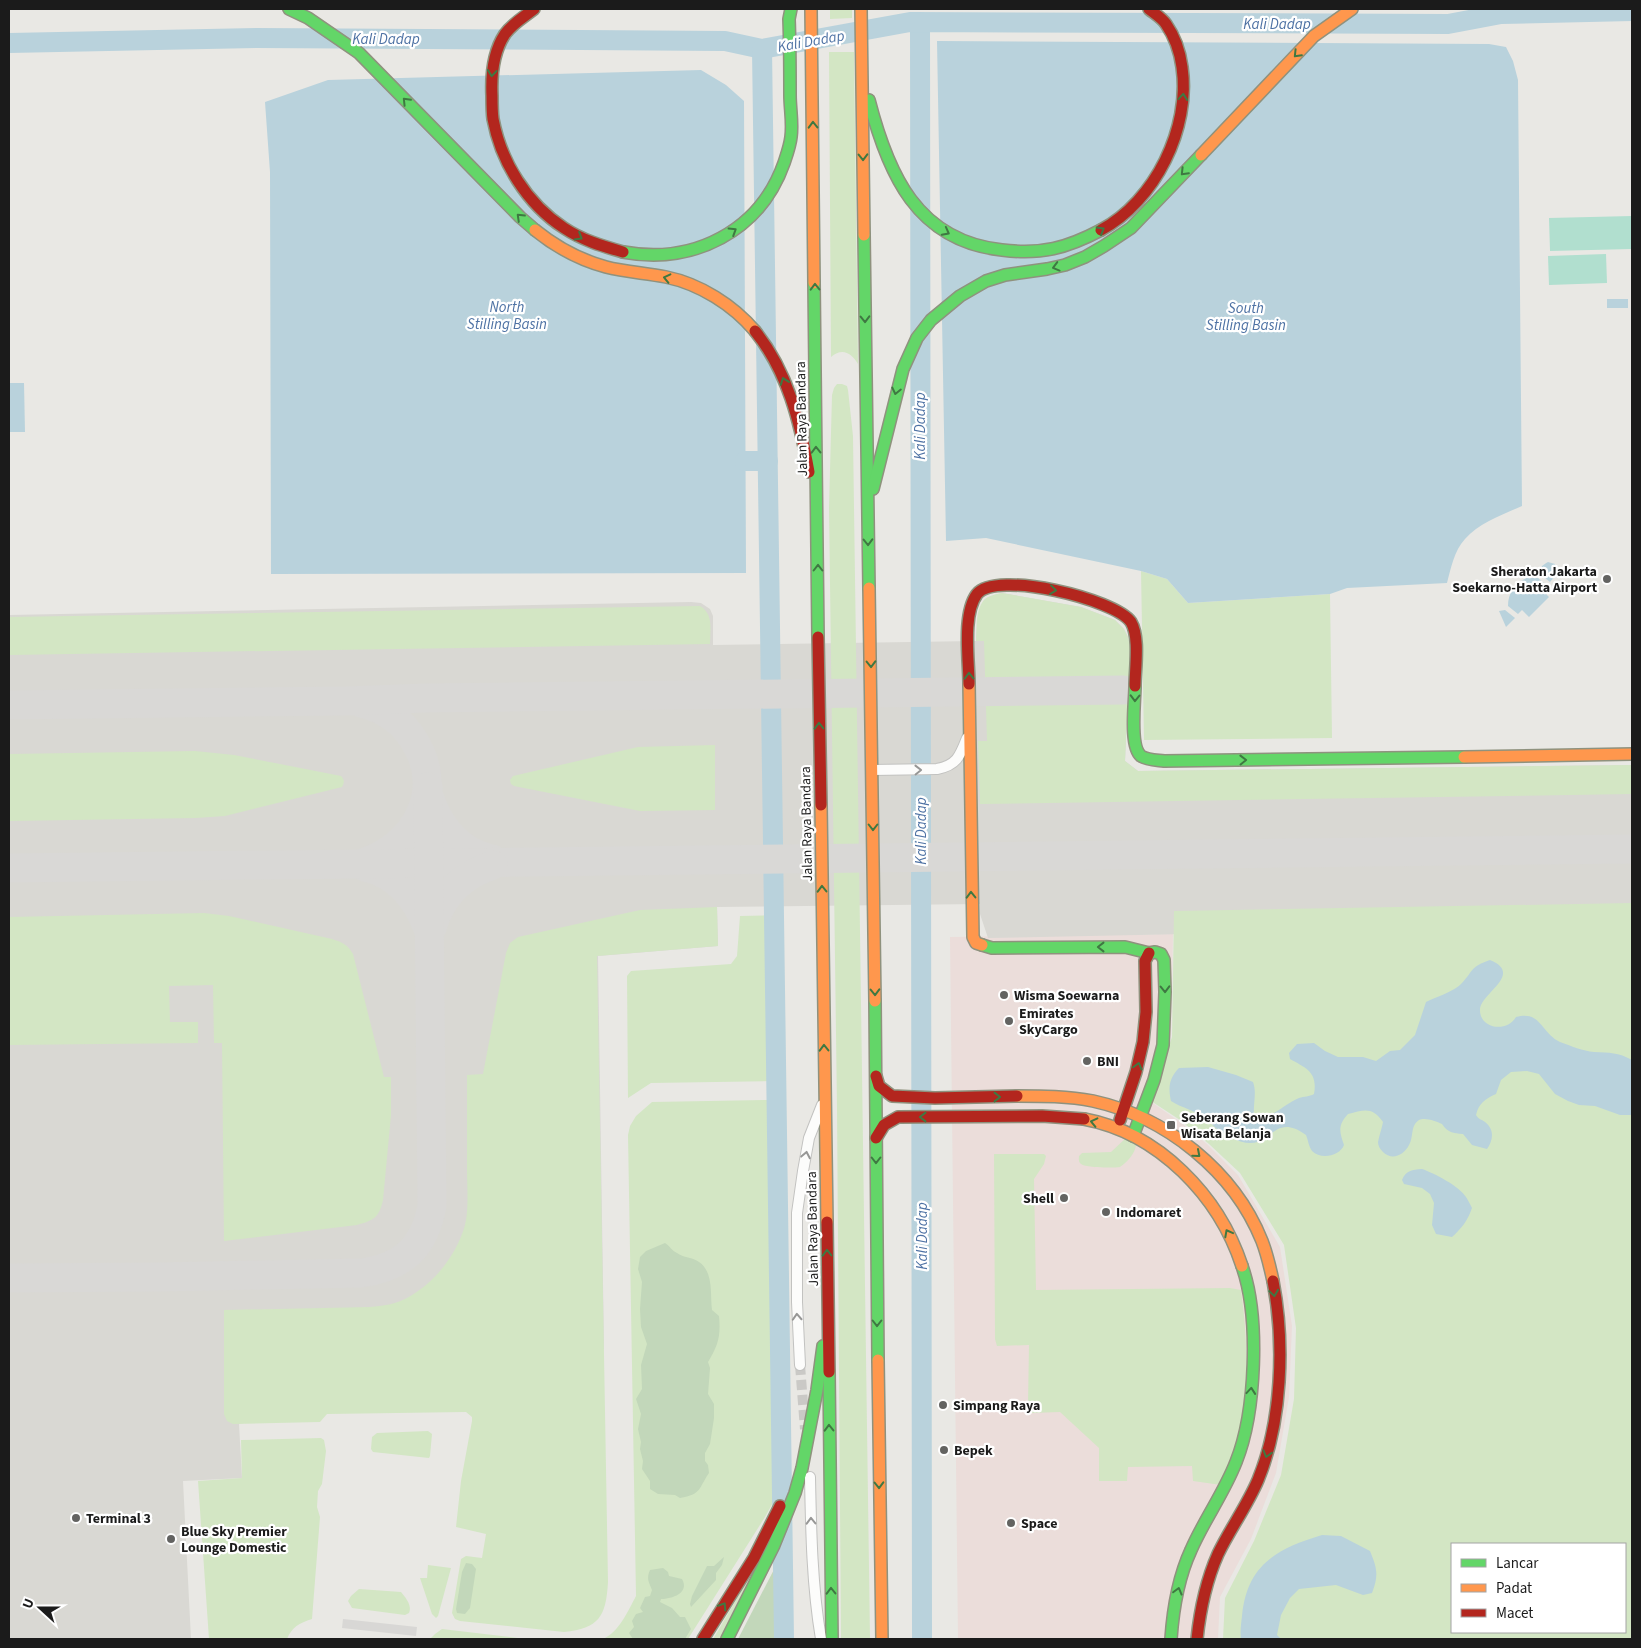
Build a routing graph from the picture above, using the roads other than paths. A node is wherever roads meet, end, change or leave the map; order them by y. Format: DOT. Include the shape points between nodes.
graph roads {
  1 [pos="289,9"];
  2 [pos="534,9"];
  3 [pos="811,9"];
  4 [pos="1149,9"];
  5 [pos="1350,10"];
  6 [pos="790,14"];
  7 [pos="861,15"];
  8 [pos="862,74"];
  9 [pos="868,513"];
  10 [pos="817,516"];
  11 [pos="970,725"];
  12 [pos="1632,754"];
  13 [pos="872,770"];
  14 [pos="1149,953"];
  15 [pos="876,1076"];
  16 [pos="825,1097"];
  17 [pos="1123,1111"];
  18 [pos="1139,1117"];
  19 [pos="1117,1129"];
  20 [pos="1133,1136"];
  21 [pos="876,1138"];
  22 [pos="828,1311"];
  23 [pos="800,1365"];
  24 [pos="809,1428"];
  25 [pos="810,1478"];
  26 [pos="703,1639"];
  27 [pos="727,1639"];
  28 [pos="821,1639"];
  29 [pos="832,1639"];
  30 [pos="882,1639"];
  31 [pos="1171,1639"];
  32 [pos="1198,1639"];
  10 -- 1 [label="main road, one-way" via="798,418 781,373 758,335 728,305 696,287 673,279 620,271 594,263 539,235 359,53"];
  2 -- 6 [label="main road, one-way" via="510,28 492,67 490,94 493,119 510,170 547,217 603,249 646,256 707,246 745,223 768,199 783,167 791,136"];
  10 -- 3 [label="main road, Jalan Raya Bandara, one-way"];
  8 -- 4 [label="main road, one-way" via="885,152 910,200 926,218 952,236 984,248 1039,252 1057,249 1111,224 1142,196 1170,151 1180,121 1184,83 1181,62 1165,24"];
  5 -- 9 [label="main road, one-way" via="1314,36 1119,237 1092,254 1057,267 1013,274 978,285 925,326 912,345 901,371"];
  7 -- 8 [label="main road"];
  8 -- 9 [label="main road, one-way"];
  9 -- 13 [label="main road, one-way"];
  16 -- 10 [label="main road, Jalan Raya Bandara, one-way"];
  11 -- 12 [label="main road, one-way" via="968,627 971,605 986,588 1000,584 1075,595 1120,613 1132,624 1136,639 1134,743 1137,752 1149,760"];
  13 -- 11 [label="street, one-way" via="937,770 947,767 958,759"];
  14 -- 11 [label="main road, one-way" via="1125,947 992,948 976,943 972,924"];
  13 -- 15 [label="main road, one-way"];
  17 -- 14 [label="main road, one-way" via="1143,1043 1145,961"];
  14 -- 18 [label="main road, one-way" via="1158,952 1164,960 1165,1025 1157,1072"];
  15 -- 17 [label="main road, one-way" via="884,1091 899,1097 1053,1097 1087,1100"];
  15 -- 21 [label="main road"];
  22 -- 16 [label="main road, Jalan Raya Bandara, one-way"];
  23 -- 16 [label="street, one-way" via="797,1213 809,1138"];
  17 -- 18 [label="main road"];
  17 -- 19 [label="main road"];
  18 -- 20 [label="main road"];
  18 -- 32 [label="main road, one-way" via="1173,1135 1197,1154 1233,1192 1263,1242 1276,1303 1280,1368 1268,1453 1250,1497 1216,1560 1202,1604"];
  19 -- 20 [label="main road"];
  19 -- 21 [label="main road, one-way" via="1084,1119 1053,1116 898,1117 886,1122"];
  31 -- 20 [label="main road, one-way" via="1176,1598 1191,1551 1222,1495 1242,1446 1252,1393 1250,1310 1238,1250 1222,1222 1182,1171 1144,1140"];
  21 -- 30 [label="main road, one-way"];
  22 -- 24 [label="main road"];
  29 -- 22 [label="main road, Jalan Raya Bandara, one-way"];
  26 -- 24 [label="main road, one-way" via="745,1573 778,1512"];
  24 -- 27 [label="main road" via="802,1468 785,1521"];
  28 -- 25 [label="street, one-way" via="816,1610"];
}
